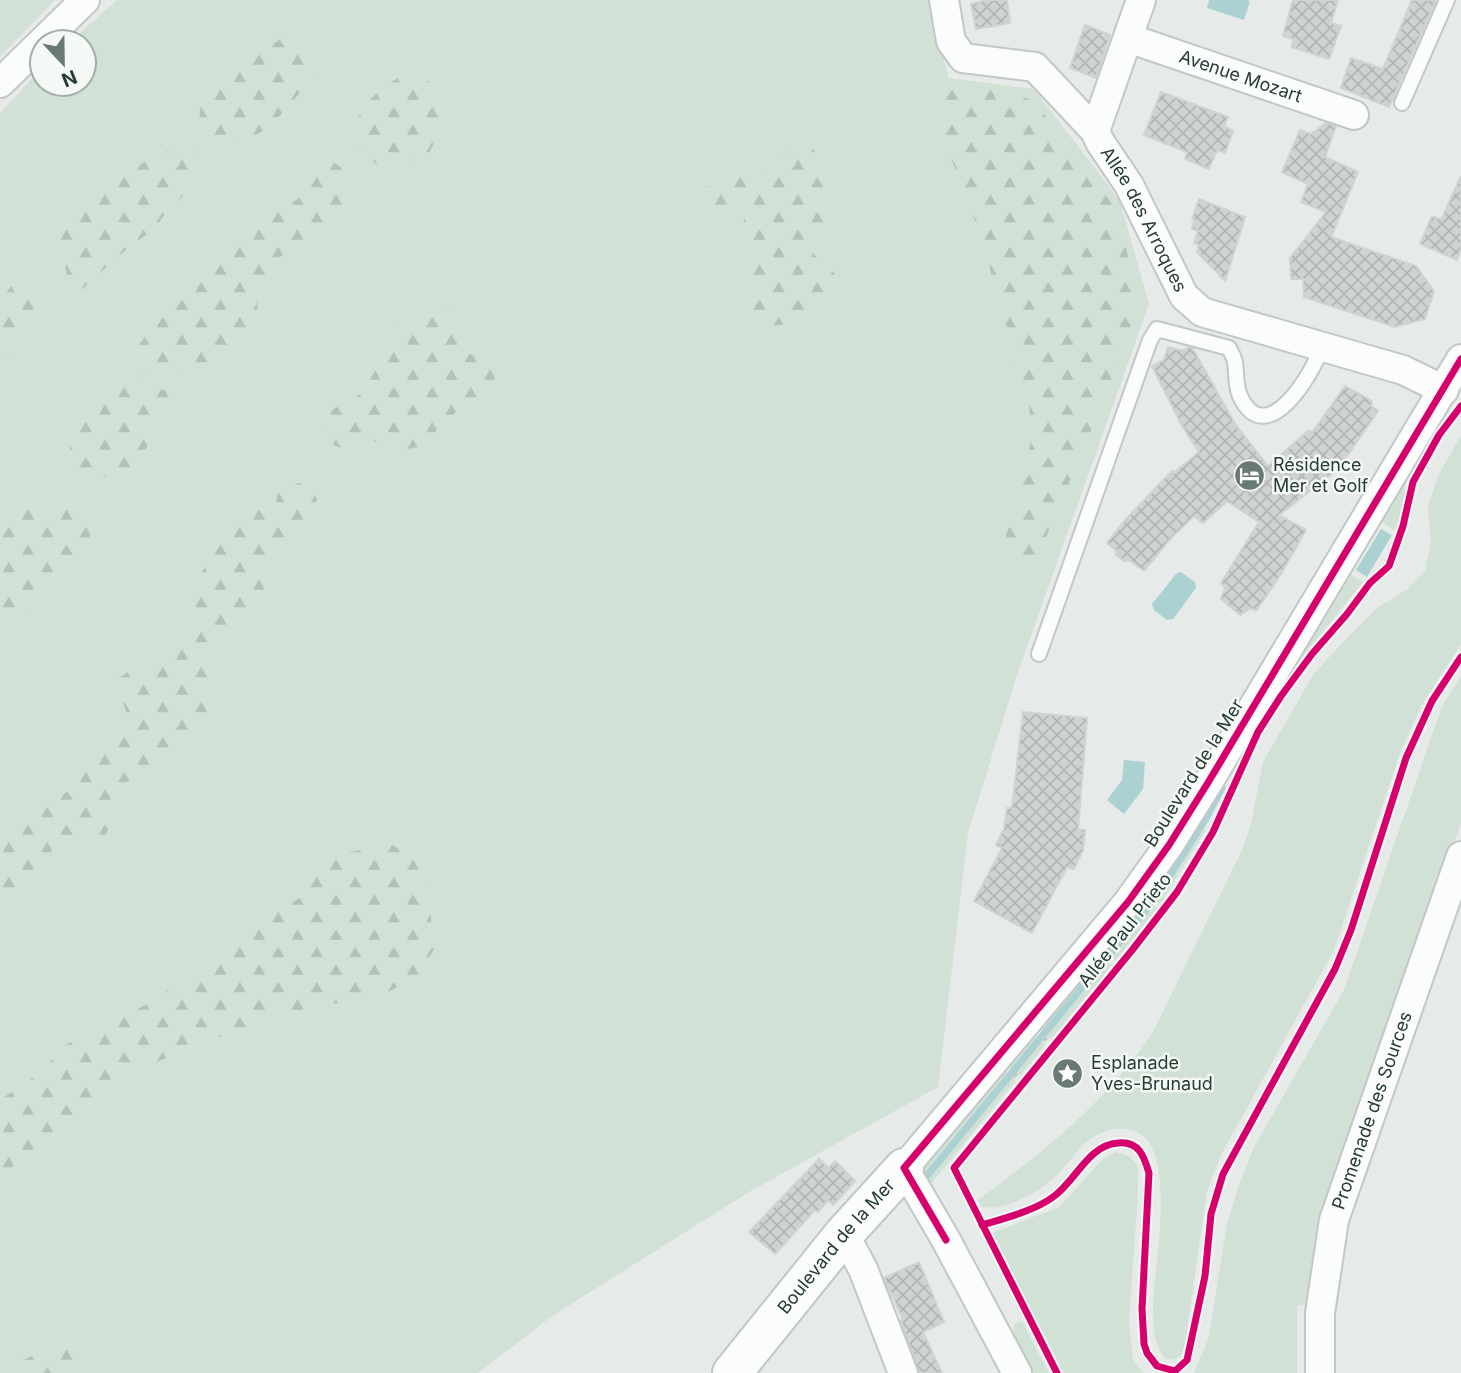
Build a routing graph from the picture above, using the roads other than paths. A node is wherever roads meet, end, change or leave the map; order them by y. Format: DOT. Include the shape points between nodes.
graph roads {
  1 [pos="85,0"];
  2 [pos="944,0"];
  3 [pos="1141,0"];
  4 [pos="1447,0"];
  5 [pos="1128,38"];
  6 [pos="0,83"];
  7 [pos="1402,103"];
  8 [pos="1354,115"];
  9 [pos="1095,131"];
  10 [pos="1322,346"];
  11 [pos="1461,359"];
  12 [pos="1444,390"];
  13 [pos="1039,654"];
  14 [pos="1461,856"];
  15 [pos="904,1168"];
  16 [pos="844,1234"];
  17 [pos="732,1373"];
  18 [pos="903,1373"];
  19 [pos="1017,1373"];
  20 [pos="1320,1373"];
  1 -- 6 [label="street"];
  2 -- 9 [label="street, Allée des Arroques" via="951,41 963,58 1035,67"];
  3 -- 5 [label="street"];
  4 -- 7 [label="lane"];
  5 -- 8 [label="street, Avenue Mozart"];
  5 -- 9 [label="street"];
  9 -- 10 [label="street, Allée des Arroques" via="1129,185 1184,296 1202,312"];
  10 -- 12 [label="street, Allée des Arroques" via="1403,370"];
  10 -- 13 [label="lane" via="1317,362 1285,405 1272,415 1260,416 1248,409 1240,396 1229,348 1157,329"];
  11 -- 12 [label="street, Boulevard de la Mer"];
  12 -- 15 [label="street, Boulevard de la Mer" via="1169,845 1128,902"];
  14 -- 20 [label="street, Promenade des Sources" via="1334,1220 1320,1313"];
  15 -- 16 [label="main road, Boulevard de la Mer"];
  15 -- 19 [label="street"];
  16 -- 17 [label="main road, Boulevard de la Mer"];
  16 -- 18 [label="street" via="863,1269"];
}
